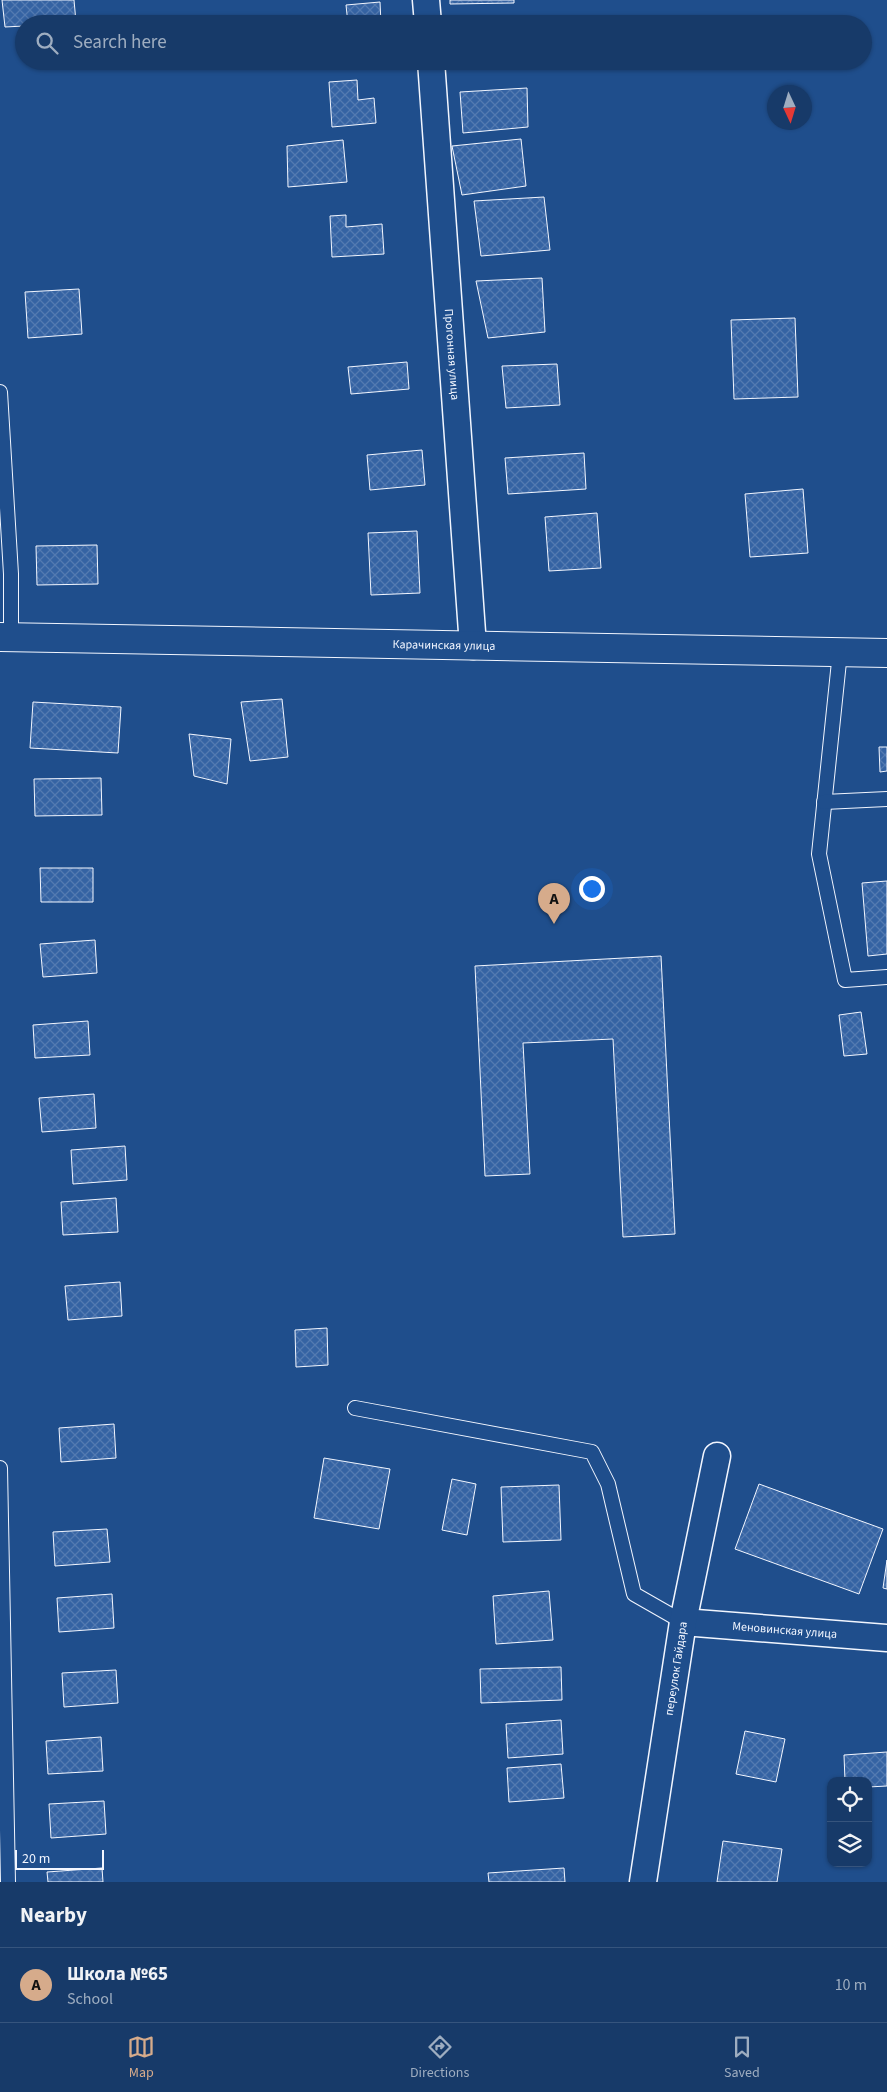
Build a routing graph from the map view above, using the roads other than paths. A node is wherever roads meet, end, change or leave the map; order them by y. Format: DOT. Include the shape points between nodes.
graph roads {
  1 [pos="426,0"];
  2 [pos="427,15"];
  3 [pos="432,70"];
  4 [pos="0,392"];
  5 [pos="6,637"];
  6 [pos="473,646"];
  7 [pos="840,652"];
  8 [pos="887,653"];
  9 [pos="887,799"];
  10 [pos="824,802"];
  11 [pos="887,977"];
  12 [pos="355,1408"];
  13 [pos="717,1456"];
  14 [pos="0,1468"];
  15 [pos="683,1622"];
  16 [pos="887,1638"];
  17 [pos="8,1882"];
  18 [pos="643,1882"];
  1 -- 2 [label="street"];
  3 -- 6 [label="street, Прогонная улица"];
  4 -- 5 [label="lane" via="11,574"];
  5 -- 6 [label="street, Карачинская улица"];
  6 -- 7 [label="street, Карачинская улица"];
  7 -- 8 [label="street, Карачинская улица"];
  7 -- 10 [label="lane"];
  9 -- 10 [label="lane"];
  10 -- 11 [label="lane" via="819,854 845,980"];
  12 -- 15 [label="lane" via="592,1452 608,1484 634,1594"];
  13 -- 15 [label="street, переулок Гайдара"];
  14 -- 17 [label="lane"];
  15 -- 16 [label="street, Меновинская улица"];
  15 -- 18 [label="street, переулок Гайдара"];
}
